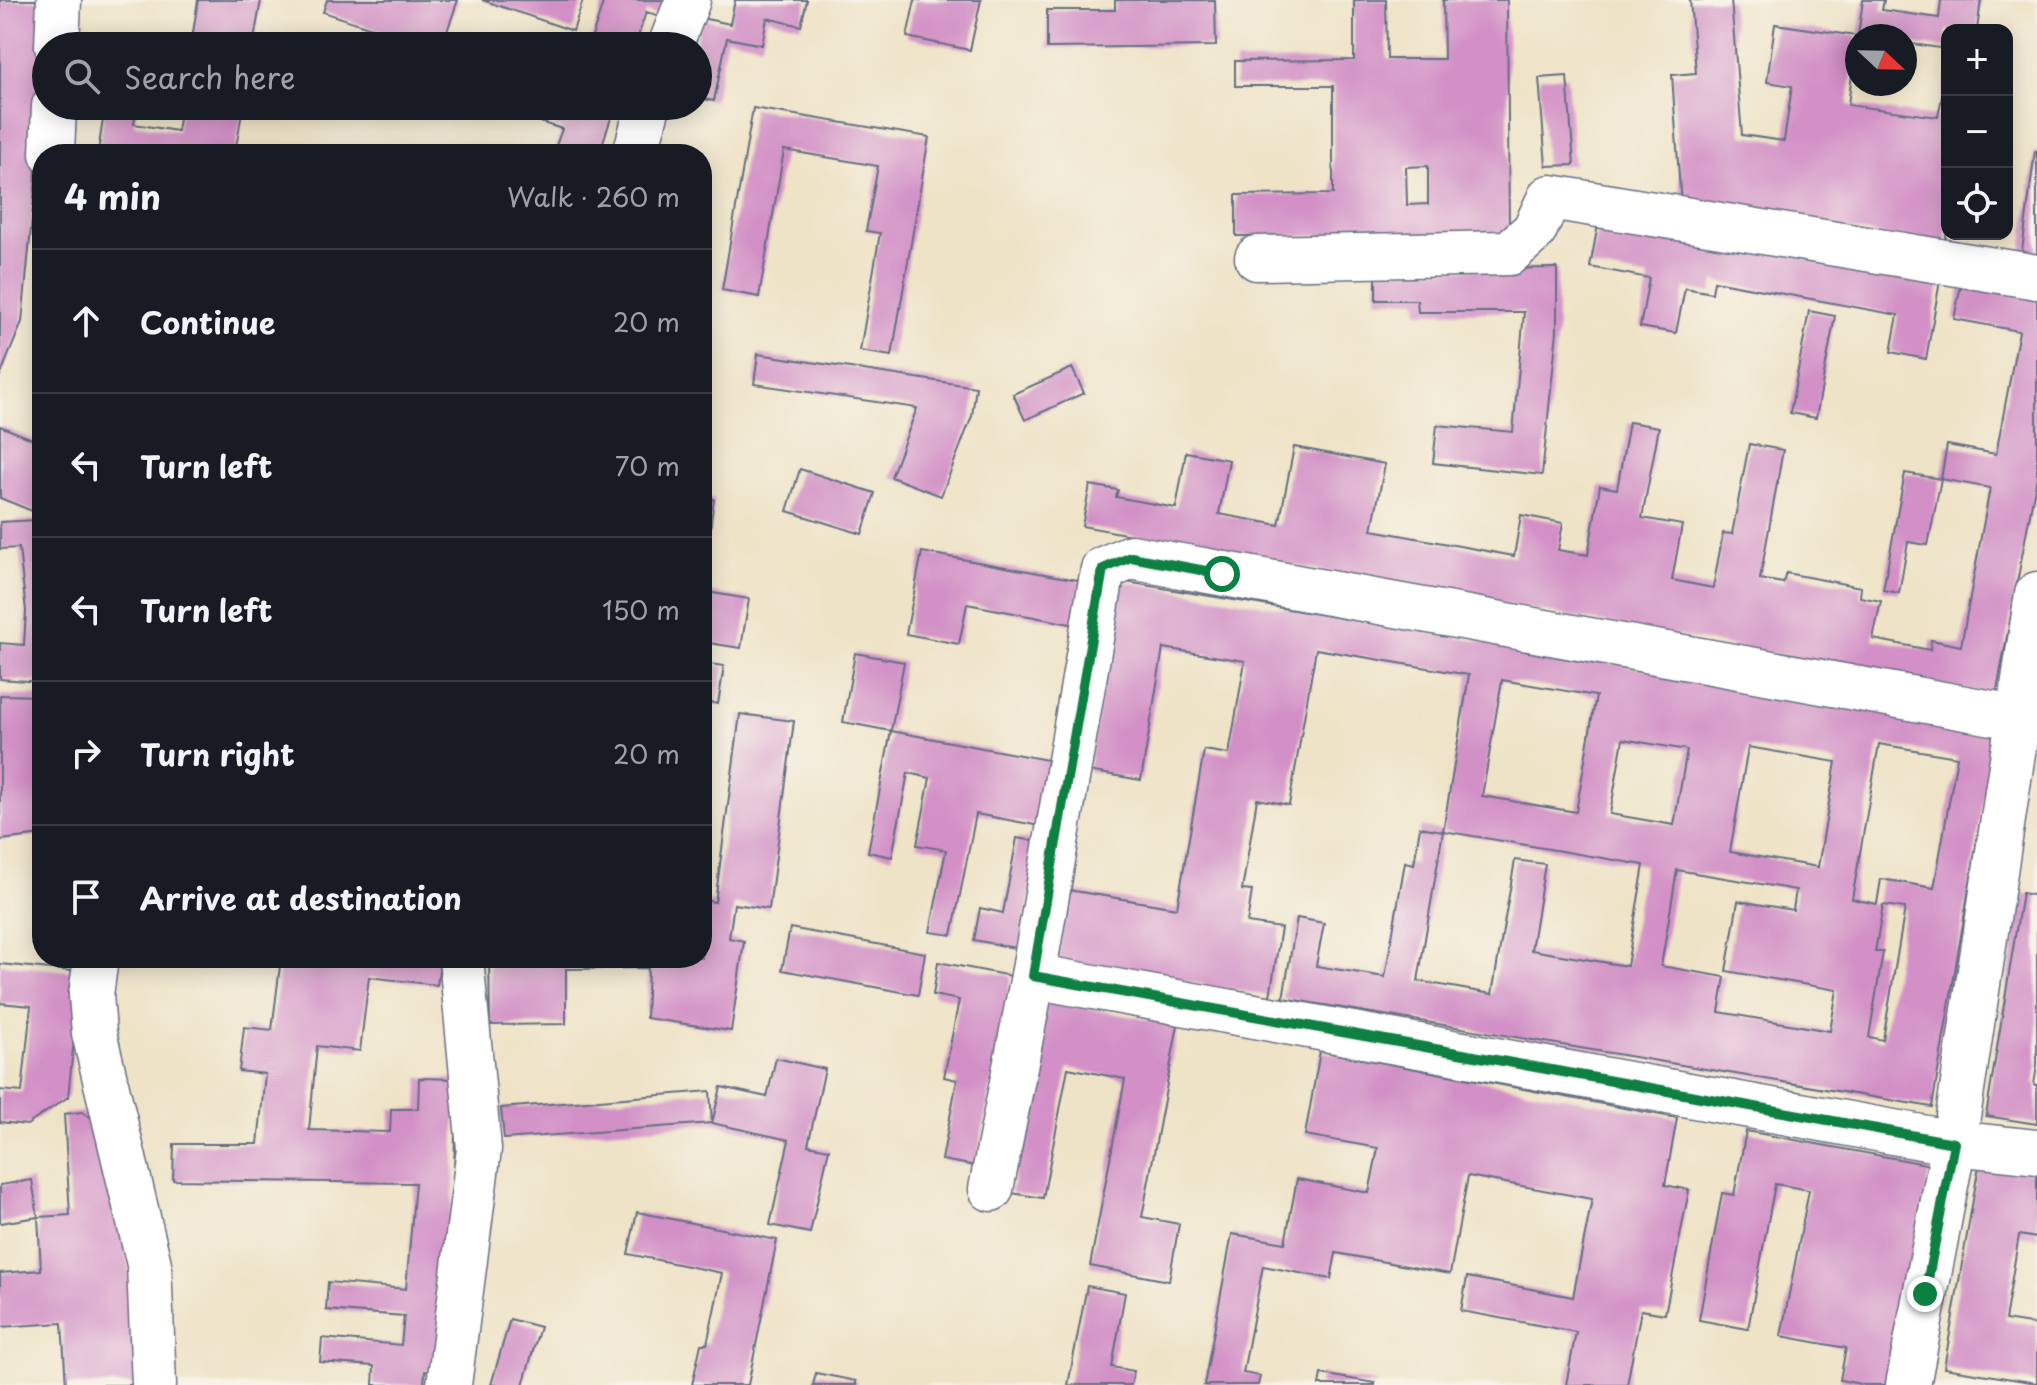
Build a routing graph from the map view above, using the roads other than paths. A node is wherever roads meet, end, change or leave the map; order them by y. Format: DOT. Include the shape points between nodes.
graph roads {
  1 [pos="59,0"];
  2 [pos="688,0"];
  3 [pos="58,32"];
  4 [pos="675,32"];
  5 [pos="53,120"];
  6 [pos="644,120"];
  7 [pos="52,144"];
  8 [pos="638,144"];
  9 [pos="1257,258"];
  10 [pos="2037,277"];
  11 [pos="2037,594"];
  12 [pos="2028,720"];
  13 [pos="95,968"];
  14 [pos="462,968"];
  15 [pos="1033,976"];
  16 [pos="1954,1143"];
  17 [pos="2037,1152"];
  18 [pos="991,1189"];
  19 [pos="154,1385"];
  20 [pos="449,1385"];
  21 [pos="1908,1385"];
  1 -- 3 [label="street"];
  2 -- 4 [label="street"];
  5 -- 7 [label="street"];
  6 -- 8 [label="street"];
  9 -- 10 [label="street" via="1509,253 1534,231 1550,197"];
  11 -- 12 [label="street"];
  12 -- 15 [label="street" via="1131,557 1103,569"];
  12 -- 16 [label="street"];
  13 -- 19 [label="street" via="94,1033 149,1264"];
  14 -- 20 [label="street" via="479,1149"];
  15 -- 16 [label="street"];
  15 -- 18 [label="street"];
  16 -- 17 [label="street"];
  16 -- 21 [label="street"];
}
